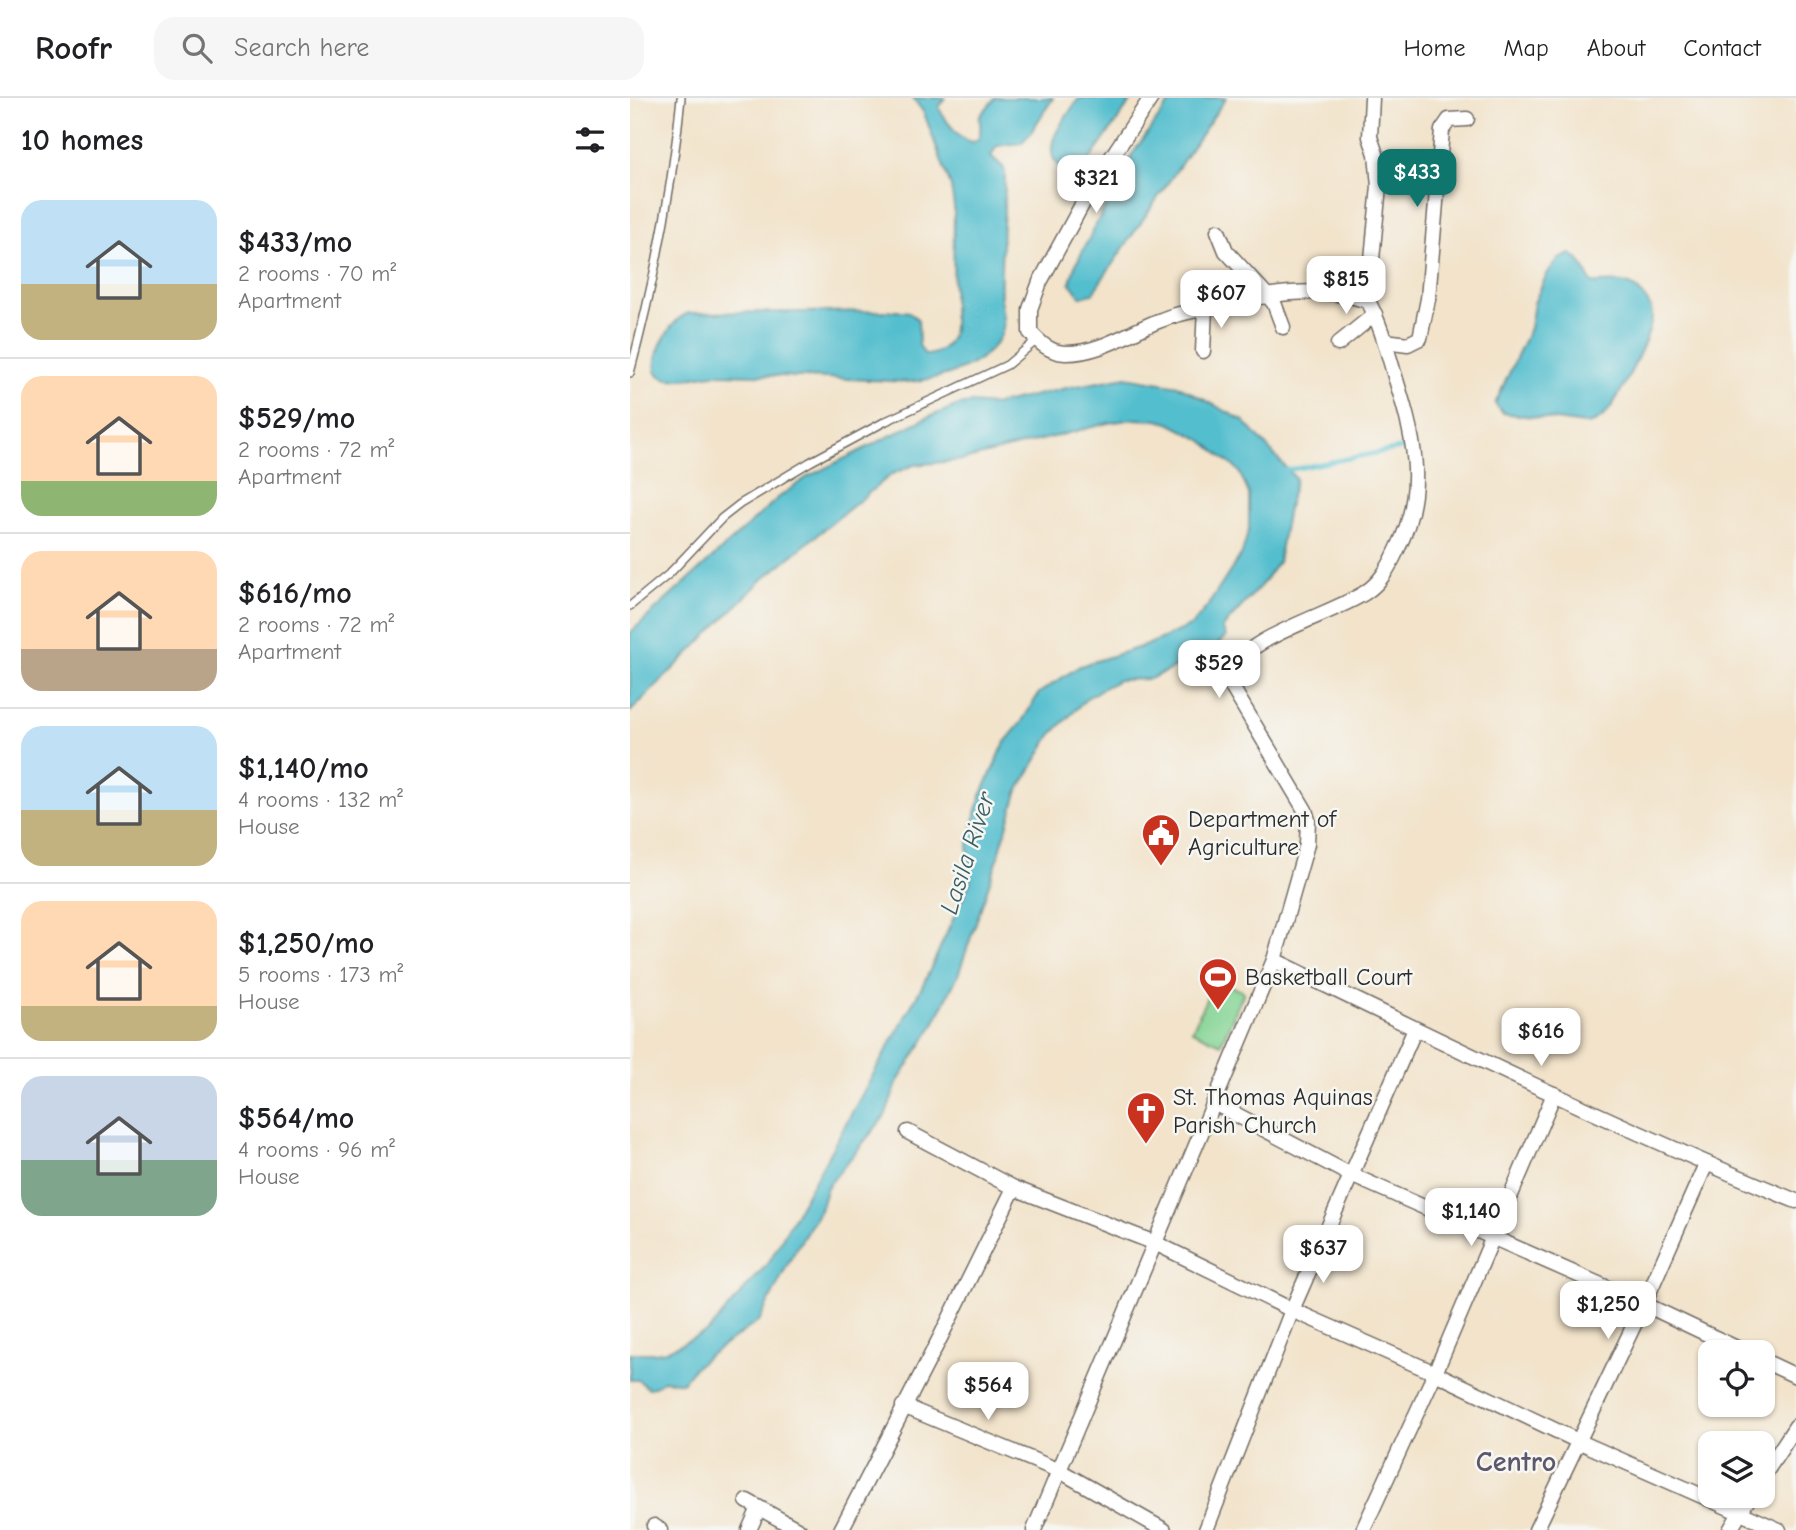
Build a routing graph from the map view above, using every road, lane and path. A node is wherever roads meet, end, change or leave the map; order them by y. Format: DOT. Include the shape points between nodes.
graph roads {
  1 [pos="681,98"];
  2 [pos="1151,98"];
  3 [pos="1372,98"];
  4 [pos="1467,119"];
  5 [pos="1219,231"];
  6 [pos="1268,295"];
  7 [pos="1372,307"];
  8 [pos="1205,309"];
  9 [pos="1283,327"];
  10 [pos="1037,340"];
  11 [pos="1385,341"];
  12 [pos="1338,344"];
  13 [pos="1203,351"];
  14 [pos="630,373"];
  15 [pos="630,606"];
  16 [pos="1275,960"];
  17 [pos="1415,1029"];
  18 [pos="1554,1094"];
  19 [pos="1214,1103"];
  20 [pos="908,1132"];
  21 [pos="1706,1164"];
  22 [pos="1351,1175"];
  23 [pos="1014,1188"];
  24 [pos="1796,1201"];
  25 [pos="1491,1239"];
  26 [pos="1155,1243"];
  27 [pos="1644,1304"];
  28 [pos="1292,1310"];
  29 [pos="1720,1340"];
  30 [pos="1775,1366"];
  31 [pos="1434,1373"];
  32 [pos="1796,1376"];
  33 [pos="903,1406"];
  34 [pos="1796,1426"];
  35 [pos="1580,1443"];
  36 [pos="1775,1458"];
  37 [pos="1060,1471"];
  38 [pos="1742,1508"];
  39 [pos="1740,1511"];
  40 [pos="748,1530"];
  41 [pos="799,1530"];
  42 [pos="841,1530"];
  43 [pos="1034,1530"];
  44 [pos="1164,1530"];
  45 [pos="1206,1530"];
  46 [pos="1363,1530"];
  47 [pos="1536,1530"];
  48 [pos="1730,1530"];
  49 [pos="1779,1530"];
  1 -- 14 [label="lane" via="655,272"];
  2 -- 10 [label="street" via="1091,188 1040,282 1029,321"];
  3 -- 7 [label="street" via="1370,137 1379,186"];
  4 -- 11 [label="street" via="1449,120 1442,130 1420,338 1408,344"];
  5 -- 6 [label="street" via="1226,251"];
  6 -- 7 [label="street" via="1328,292 1352,295"];
  6 -- 8 [label="street"];
  6 -- 9 [label="street"];
  7 -- 11 [label="street"];
  7 -- 12 [label="street"];
  8 -- 10 [label="street" via="1164,318 1086,350 1052,352"];
  8 -- 13 [label="street"];
  10 -- 15 [label="lane" via="1007,365 886,421 740,504"];
  11 -- 16 [label="street" via="1415,451 1417,478 1404,538 1374,586 1273,637 1243,656 1231,672 1232,687 1308,820 1307,844"];
  16 -- 17 [label="street"];
  16 -- 19 [label="street"];
  17 -- 18 [label="street"];
  17 -- 22 [label="street"];
  18 -- 21 [label="street"];
  18 -- 25 [label="street"];
  19 -- 22 [label="street"];
  19 -- 26 [label="street"];
  20 -- 23 [label="street"];
  21 -- 24 [label="street"];
  21 -- 27 [label="street"];
  22 -- 25 [label="street"];
  22 -- 28 [label="street"];
  23 -- 26 [label="street"];
  23 -- 33 [label="street"];
  25 -- 27 [label="street"];
  25 -- 31 [label="street"];
  26 -- 28 [label="street"];
  26 -- 37 [label="street"];
  27 -- 29 [label="street"];
  27 -- 35 [label="street"];
  28 -- 31 [label="street"];
  28 -- 45 [label="street"];
  30 -- 32 [label="street"];
  31 -- 35 [label="street"];
  31 -- 46 [label="street"];
  33 -- 37 [label="street"];
  33 -- 42 [label="street"];
  34 -- 36 [label="street"];
  35 -- 39 [label="street"];
  35 -- 47 [label="street"];
  37 -- 43 [label="street"];
  37 -- 44 [label="street"];
  38 -- 39 [label="street"];
  39 -- 48 [label="street"];
  39 -- 49 [label="street"];
  40 -- 41 [label="street" via="753,1504"];
}
